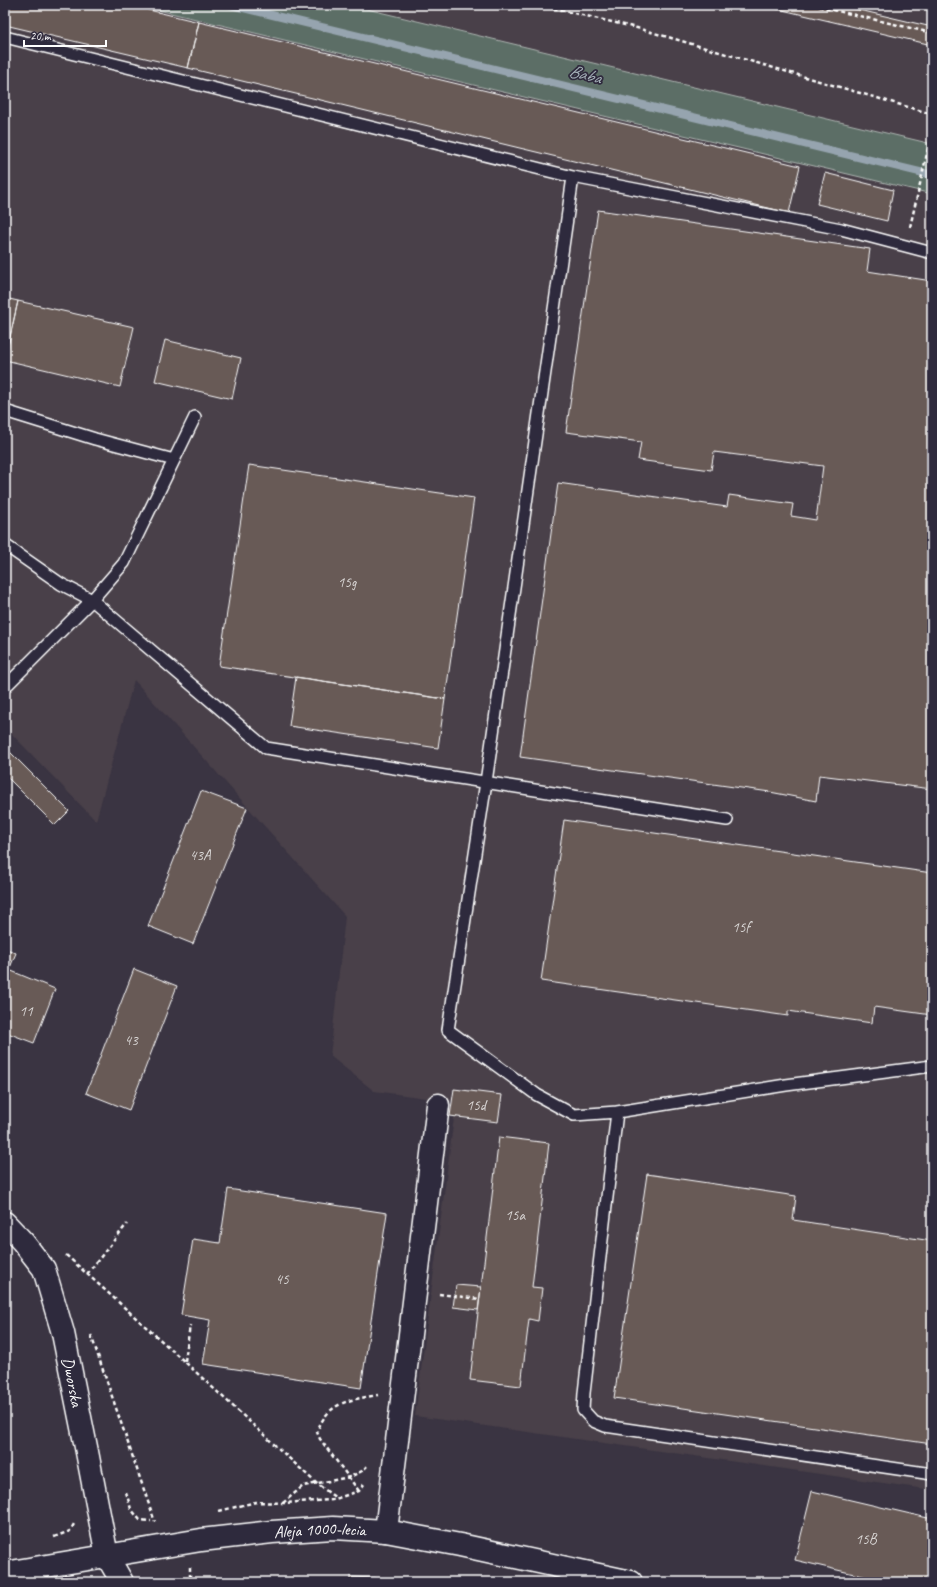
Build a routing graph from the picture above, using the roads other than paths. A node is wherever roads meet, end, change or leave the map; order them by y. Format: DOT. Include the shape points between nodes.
graph roads {
  1 [pos="5,37"];
  2 [pos="573,177"];
  3 [pos="932,253"];
  4 [pos="5,411"];
  5 [pos="194,417"];
  6 [pos="174,460"];
  7 [pos="5,545"];
  8 [pos="92,600"];
  9 [pos="5,687"];
  10 [pos="486,782"];
  11 [pos="727,820"];
  12 [pos="932,1066"];
  13 [pos="438,1105"];
  14 [pos="617,1112"];
  15 [pos="5,1223"];
  16 [pos="932,1474"];
  17 [pos="386,1531"];
  18 [pos="106,1556"];
  19 [pos="5,1573"];
  20 [pos="122,1582"];
  21 [pos="631,1582"];
  1 -- 2 [label="lane"];
  2 -- 3 [label="lane" via="841,229"];
  2 -- 10 [label="lane"];
  4 -- 6 [label="lane"];
  5 -- 6 [label="lane"];
  6 -- 8 [label="lane" via="124,563"];
  7 -- 8 [label="lane" via="61,584"];
  8 -- 9 [label="lane"];
  8 -- 10 [label="lane" via="266,748"];
  10 -- 11 [label="lane"];
  10 -- 14 [label="lane" via="448,1030 537,1095 574,1115"];
  12 -- 14 [label="lane" via="786,1085"];
  13 -- 17 [label="street"];
  14 -- 16 [label="lane" via="583,1410 593,1421 605,1426"];
  15 -- 18 [label="street, Dworska" via="24,1242 44,1269 62,1333"];
  17 -- 18 [label="street, Aleja 1000-lecia" via="333,1528 272,1532 201,1540"];
  17 -- 21 [label="street, Aleja 1000-lecia"];
  18 -- 19 [label="street, Aleja 1000-lecia"];
  18 -- 20 [label="street"];
}
